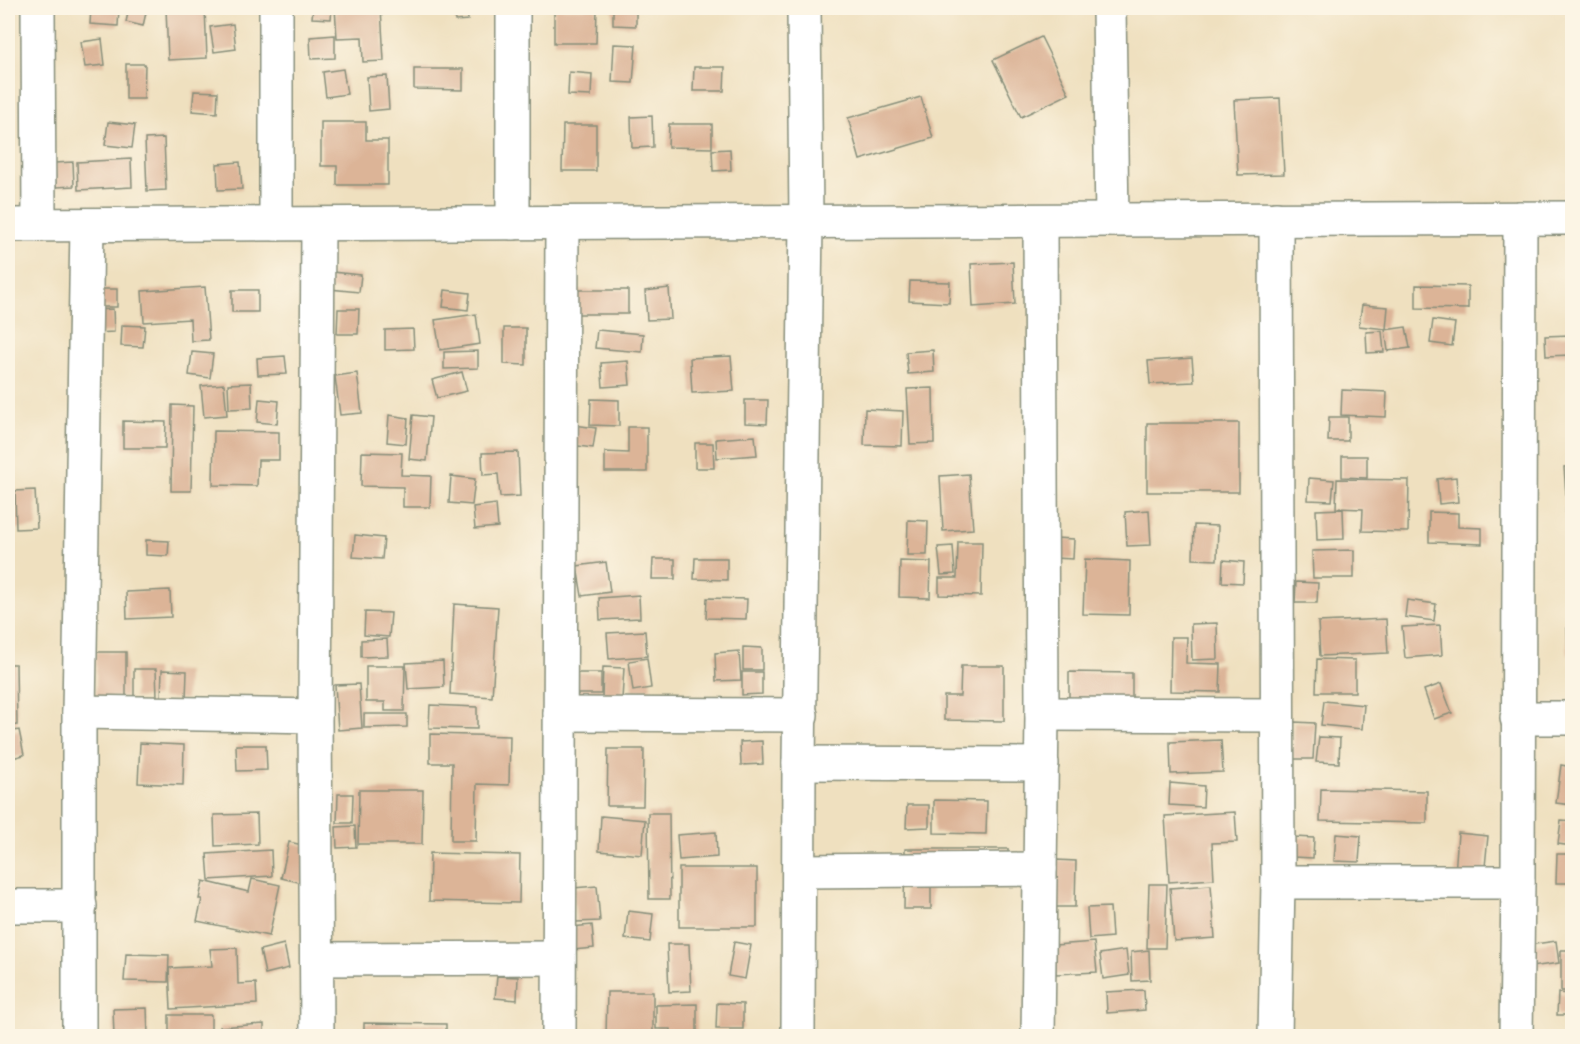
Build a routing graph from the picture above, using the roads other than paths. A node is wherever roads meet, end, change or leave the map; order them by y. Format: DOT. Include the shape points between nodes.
graph roads {
  1 [pos="38,8"];
  2 [pos="276,8"];
  3 [pos="513,8"];
  4 [pos="804,8"];
  5 [pos="1109,8"];
  6 [pos="1520,218"];
  7 [pos="1572,218"];
  8 [pos="1276,219"];
  9 [pos="1112,220"];
  10 [pos="806,221"];
  11 [pos="1040,221"];
  12 [pos="513,223"];
  13 [pos="562,223"];
  14 [pos="276,224"];
  15 [pos="318,224"];
  16 [pos="23,225"];
  17 [pos="87,225"];
  18 [pos="79,712"];
  19 [pos="560,714"];
  20 [pos="1042,714"];
  21 [pos="801,715"];
  22 [pos="1276,715"];
  23 [pos="315,716"];
  24 [pos="1517,718"];
  25 [pos="1572,718"];
  26 [pos="799,764"];
  27 [pos="1042,764"];
  28 [pos="1040,869"];
  29 [pos="800,871"];
  30 [pos="1278,882"];
  31 [pos="1518,882"];
  32 [pos="8,906"];
  33 [pos="80,906"];
  34 [pos="559,958"];
  35 [pos="317,959"];
  36 [pos="79,1036"];
  37 [pos="317,1036"];
  38 [pos="559,1036"];
  39 [pos="798,1036"];
  40 [pos="1038,1036"];
  41 [pos="1275,1036"];
  42 [pos="1516,1036"];
  1 -- 16 [label="street"];
  2 -- 14 [label="street"];
  3 -- 12 [label="street"];
  4 -- 10 [label="street"];
  5 -- 9 [label="street"];
  6 -- 7 [label="street"];
  6 -- 8 [label="street"];
  6 -- 24 [label="street"];
  8 -- 9 [label="street"];
  8 -- 22 [label="street"];
  9 -- 11 [label="street"];
  10 -- 11 [label="street"];
  10 -- 13 [label="street"];
  10 -- 21 [label="street"];
  11 -- 20 [label="street"];
  12 -- 13 [label="street"];
  12 -- 15 [label="street"];
  13 -- 19 [label="street"];
  14 -- 15 [label="street"];
  14 -- 17 [label="street"];
  15 -- 23 [label="street"];
  16 -- 17 [label="street"];
  17 -- 18 [label="street"];
  18 -- 23 [label="street"];
  18 -- 33 [label="street"];
  19 -- 21 [label="street"];
  19 -- 34 [label="street"];
  20 -- 22 [label="street"];
  20 -- 27 [label="street"];
  21 -- 26 [label="street"];
  22 -- 30 [label="street"];
  23 -- 35 [label="street"];
  24 -- 25 [label="street"];
  24 -- 31 [label="street"];
  26 -- 27 [label="street"];
  26 -- 29 [label="street"];
  27 -- 28 [label="street"];
  28 -- 29 [label="street"];
  28 -- 40 [label="street"];
  29 -- 39 [label="street"];
  30 -- 31 [label="street"];
  30 -- 41 [label="street"];
  31 -- 42 [label="street"];
  32 -- 33 [label="street"];
  33 -- 36 [label="street"];
  34 -- 35 [label="street"];
  34 -- 38 [label="street"];
  35 -- 37 [label="street"];
}
